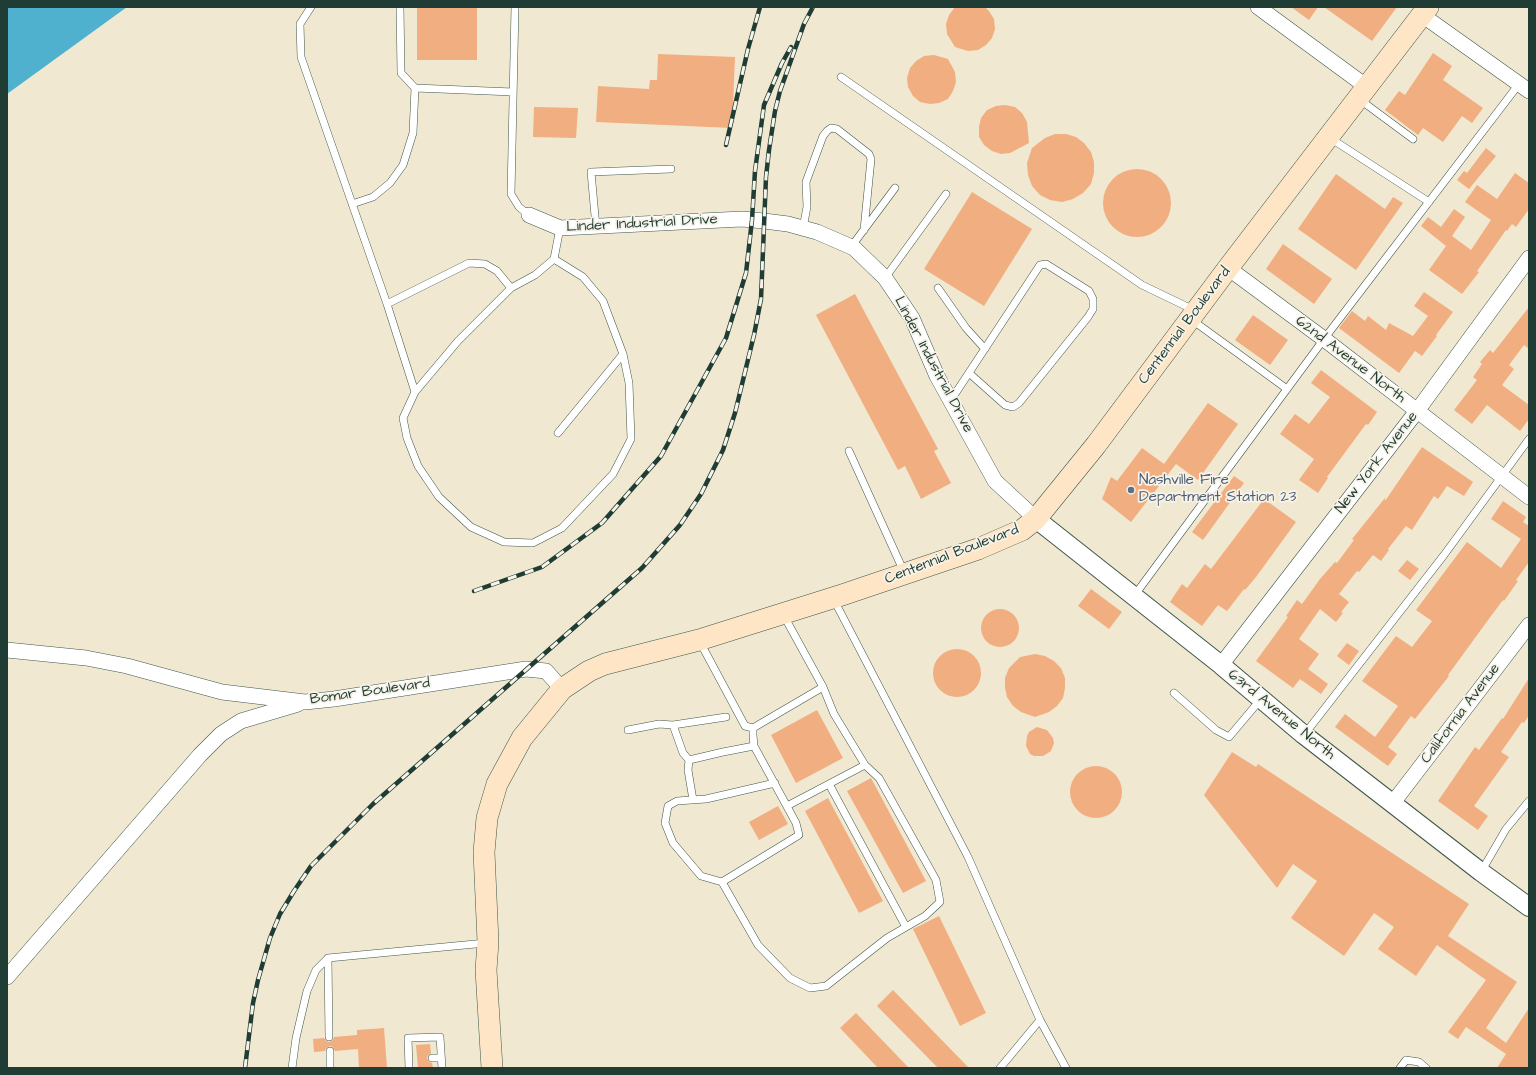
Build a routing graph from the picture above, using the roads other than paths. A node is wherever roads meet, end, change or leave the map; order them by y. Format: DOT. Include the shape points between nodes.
graph roads {
  1 [pos="311,7"];
  2 [pos="400,7"];
  3 [pos="515,7"];
  4 [pos="1258,7"];
  5 [pos="1425,11"];
  6 [pos="841,77"];
  7 [pos="415,88"];
  8 [pos="1524,88"];
  9 [pos="513,92"];
  10 [pos="1363,93"];
  11 [pos="1329,137"];
  12 [pos="1413,140"];
  13 [pos="671,169"];
  14 [pos="895,188"];
  15 [pos="946,194"];
  16 [pos="1429,202"];
  17 [pos="352,204"];
  18 [pos="529,215"];
  19 [pos="596,227"];
  20 [pos="560,228"];
  21 [pos="803,228"];
  22 [pos="864,230"];
  23 [pos="851,247"];
  24 [pos="1529,258"];
  25 [pos="554,259"];
  26 [pos="1228,268"];
  27 [pos="885,278"];
  28 [pos="511,288"];
  29 [pos="938,288"];
  30 [pos="387,304"];
  31 [pos="1193,315"];
  32 [pos="1324,339"];
  33 [pos="985,349"];
  34 [pos="623,354"];
  35 [pos="969,373"];
  36 [pos="1287,389"];
  37 [pos="415,392"];
  38 [pos="951,400"];
  39 [pos="1417,412"];
  40 [pos="558,433"];
  41 [pos="1529,439"];
  42 [pos="849,451"];
  43 [pos="1502,476"];
  44 [pos="1529,497"];
  45 [pos="1036,519"];
  46 [pos="905,574"];
  47 [pos="1134,596"];
  48 [pos="833,598"];
  49 [pos="783,615"];
  50 [pos="1529,625"];
  51 [pos="699,640"];
  52 [pos="7,650"];
  53 [pos="1221,665"];
  54 [pos="823,686"];
  55 [pos="562,688"];
  56 [pos="1174,693"];
  57 [pos="1261,699"];
  58 [pos="305,702"];
  59 [pos="726,717"];
  60 [pos="673,725"];
  61 [pos="753,728"];
  62 [pos="628,730"];
  63 [pos="1304,735"];
  64 [pos="754,746"];
  65 [pos="689,760"];
  66 [pos="865,765"];
  67 [pos="775,783"];
  68 [pos="829,784"];
  69 [pos="693,800"];
  70 [pos="1529,801"];
  71 [pos="1392,804"];
  72 [pos="787,806"];
  73 [pos="1480,872"];
  74 [pos="722,882"];
  75 [pos="1529,907"];
  76 [pos="906,927"];
  77 [pos="488,942"];
  78 [pos="328,958"];
  79 [pos="7,977"];
  80 [pos="1040,1020"];
  81 [pos="329,1037"];
  82 [pos="330,1051"];
  83 [pos="417,1058"];
  84 [pos="432,1058"];
  85 [pos="441,1058"];
  86 [pos="409,1059"];
  87 [pos="292,1068"];
  88 [pos="330,1068"];
  89 [pos="409,1068"];
  90 [pos="442,1068"];
  91 [pos="492,1068"];
  92 [pos="504,1068"];
  93 [pos="1000,1068"];
  94 [pos="1066,1068"];
  95 [pos="1400,1068"];
  96 [pos="1426,1068"];
  1 -- 17 [label="lane" via="300,24 301,57"];
  2 -- 7 [label="lane" via="401,73"];
  3 -- 9 [label="lane"];
  4 -- 10 [label="street"];
  5 -- 8 [label="street"];
  5 -- 10 [label="main road, Centennial Boulevard"];
  6 -- 31 [label="lane" via="1142,285"];
  7 -- 9 [label="lane"];
  7 -- 17 [label="lane" via="413,133 404,165 390,184 374,197"];
  8 -- 16 [label="lane"];
  9 -- 18 [label="lane" via="511,194 518,207"];
  10 -- 11 [label="main road, Centennial Boulevard"];
  10 -- 12 [label="lane"];
  11 -- 16 [label="lane"];
  11 -- 26 [label="main road, Centennial Boulevard"];
  13 -- 19 [label="lane" via="591,172"];
  14 -- 22 [label="lane"];
  15 -- 27 [label="lane"];
  16 -- 32 [label="lane"];
  17 -- 30 [label="lane"];
  18 -- 20 [label="street, Linder Industrial Drive"];
  19 -- 20 [label="street, Linder Industrial Drive"];
  19 -- 21 [label="street, Linder Industrial Drive" via="742,219"];
  20 -- 25 [label="lane"];
  21 -- 22 [label="lane" via="807,207 806,182 823,136 831,128 837,129 871,159"];
  21 -- 23 [label="street, Linder Industrial Drive"];
  22 -- 23 [label="lane"];
  23 -- 27 [label="street, Linder Industrial Drive"];
  24 -- 39 [label="street, New York Avenue"];
  25 -- 28 [label="lane" via="535,275"];
  25 -- 34 [label="lane" via="583,277 603,301"];
  26 -- 31 [label="main road, Centennial Boulevard"];
  26 -- 32 [label="street, 62nd Avenue North"];
  27 -- 38 [label="street, Linder Industrial Drive" via="912,318 937,376"];
  28 -- 30 [label="lane" via="497,271 485,264 469,263"];
  28 -- 37 [label="lane" via="458,341"];
  29 -- 33 [label="lane" via="966,328"];
  30 -- 37 [label="lane"];
  31 -- 36 [label="lane"];
  31 -- 45 [label="main road, Centennial Boulevard" via="1100,440"];
  32 -- 36 [label="lane"];
  32 -- 39 [label="street, 62nd Avenue North"];
  33 -- 35 [label="lane"];
  33 -- 35 [label="lane" via="1041,263 1089,291 1093,309 1088,317 1014,407 1005,405"];
  34 -- 37 [label="lane" via="629,383 632,439 613,474 567,523 533,543 504,542 471,526 439,497 418,466 407,438 403,418"];
  34 -- 40 [label="lane"];
  35 -- 38 [label="lane"];
  36 -- 47 [label="lane"];
  38 -- 45 [label="street, Linder Industrial Drive" via="996,481"];
  39 -- 43 [label="street, 62nd Avenue North"];
  39 -- 53 [label="street, New York Avenue"];
  41 -- 43 [label="lane"];
  42 -- 46 [label="lane"];
  43 -- 44 [label="street, 62nd Avenue North"];
  43 -- 63 [label="lane"];
  45 -- 46 [label="main road, Centennial Boulevard" via="1022,530 978,549"];
  45 -- 47 [label="street, 63rd Avenue North"];
  46 -- 48 [label="main road, Centennial Boulevard"];
  47 -- 53 [label="street, 63rd Avenue North"];
  48 -- 49 [label="main road, Centennial Boulevard"];
  48 -- 80 [label="lane" via="968,857"];
  49 -- 51 [label="main road, Centennial Boulevard"];
  49 -- 54 [label="lane"];
  50 -- 71 [label="street, California Avenue"];
  51 -- 55 [label="main road, Centennial Boulevard" via="605,664 588,671"];
  51 -- 61 [label="lane" via="745,726"];
  52 -- 58 [label="street, Bomar Boulevard" via="78,657 127,666 222,692"];
  53 -- 57 [label="street, 63rd Avenue North"];
  54 -- 61 [label="lane"];
  54 -- 66 [label="lane" via="834,714"];
  55 -- 58 [label="street, Bomar Boulevard" via="546,672 526,669"];
  55 -- 77 [label="main road, Centennial Boulevard" via="522,738 497,784 487,818 484,852"];
  56 -- 57 [label="lane" via="1216,730 1229,737"];
  57 -- 63 [label="street, 63rd Avenue North"];
  58 -- 79 [label="street" via="241,721 221,734"];
  59 -- 60 [label="lane"];
  60 -- 62 [label="lane" via="659,724"];
  60 -- 65 [label="lane" via="683,753"];
  61 -- 64 [label="lane"];
  63 -- 71 [label="street, 63rd Avenue North"];
  64 -- 65 [label="lane"];
  64 -- 67 [label="lane"];
  65 -- 69 [label="lane"];
  66 -- 68 [label="lane"];
  66 -- 76 [label="lane" via="879,778 936,880 940,902 925,916"];
  67 -- 69 [label="lane"];
  67 -- 72 [label="lane"];
  68 -- 72 [label="lane"];
  68 -- 76 [label="lane"];
  69 -- 74 [label="lane" via="677,801 668,806 665,823 673,843 701,876"];
  70 -- 73 [label="lane" via="1506,829"];
  71 -- 73 [label="street, 63rd Avenue North"];
  72 -- 74 [label="lane" via="799,835"];
  73 -- 75 [label="street, 63rd Avenue North"];
  74 -- 76 [label="lane" via="758,945 790,978 810,988 826,986 887,938"];
  77 -- 78 [label="lane"];
  77 -- 91 [label="main road, Centennial Boulevard" via="486,970"];
  77 -- 92 [label="main road, Centennial Boulevard" via="498,981"];
  78 -- 81 [label="lane"];
  78 -- 87 [label="lane" via="316,970 307,990"];
  80 -- 93 [label="lane"];
  80 -- 94 [label="lane"];
  82 -- 88 [label="lane"];
  83 -- 86 [label="lane"];
  84 -- 85 [label="lane"];
  85 -- 86 [label="lane" via="440,1037 408,1038"];
  85 -- 90 [label="lane"];
  86 -- 89 [label="lane"];
  95 -- 96 [label="lane" via="1406,1060 1419,1062"];
}
